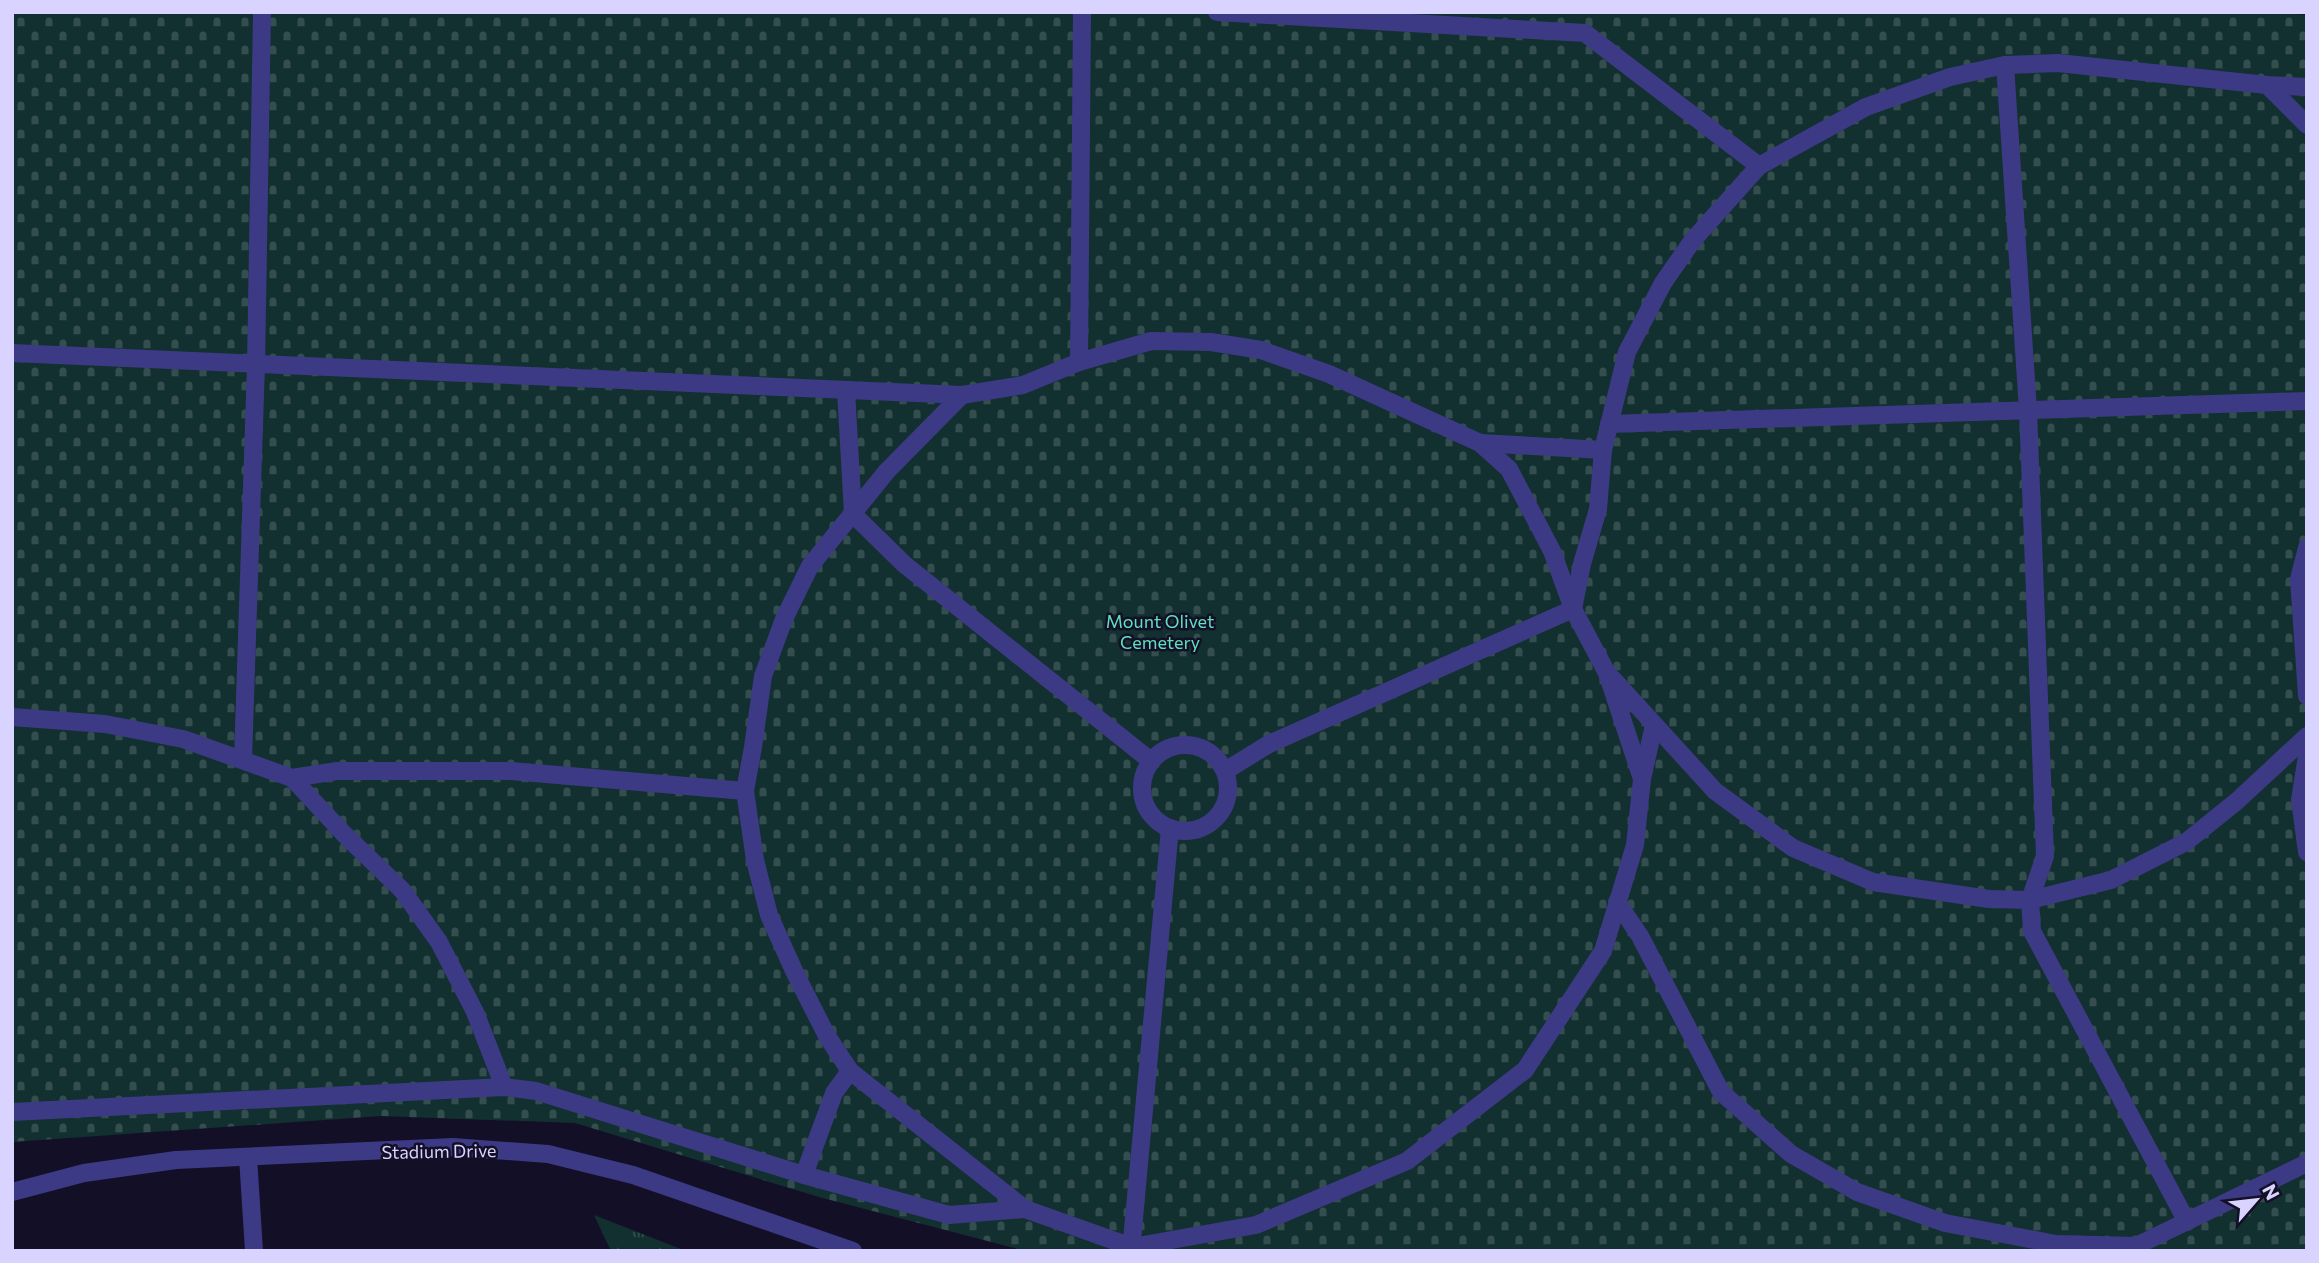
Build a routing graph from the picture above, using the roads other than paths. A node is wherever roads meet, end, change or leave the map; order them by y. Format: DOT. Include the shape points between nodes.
graph roads {
  1 [pos="262,12"];
  2 [pos="1082,12"];
  3 [pos="1217,12"];
  4 [pos="2005,65"];
  5 [pos="2267,85"];
  6 [pos="2307,87"];
  7 [pos="2307,125"];
  8 [pos="1759,166"];
  9 [pos="12,353"];
  10 [pos="1079,362"];
  11 [pos="256,365"];
  12 [pos="846,390"];
  13 [pos="962,395"];
  14 [pos="2307,401"];
  15 [pos="2028,410"];
  16 [pos="1609,424"];
  17 [pos="1479,443"];
  18 [pos="1603,450"];
  19 [pos="853,514"];
  20 [pos="2307,548"];
  21 [pos="1573,608"];
  22 [pos="1607,673"];
  23 [pos="2307,696"];
  24 [pos="12,717"];
  25 [pos="1654,725"];
  26 [pos="2307,736"];
  27 [pos="2307,757"];
  28 [pos="243,759"];
  29 [pos="1151,761"];
  30 [pos="1221,765"];
  31 [pos="292,778"];
  32 [pos="1642,779"];
  33 [pos="745,791"];
  34 [pos="1170,828"];
  35 [pos="2307,852"];
  36 [pos="2030,900"];
  37 [pos="1617,902"];
  38 [pos="850,1071"];
  39 [pos="504,1087"];
  40 [pos="12,1112"];
  41 [pos="248,1157"];
  42 [pos="2307,1163"];
  43 [pos="804,1175"];
  44 [pos="12,1192"];
  45 [pos="1025,1209"];
  46 [pos="2187,1222"];
  47 [pos="2136,1248"];
  48 [pos="1134,1250"];
  49 [pos="254,1251"];
  50 [pos="853,1251"];
  1 -- 11 [label="street"];
  2 -- 10 [label="street"];
  3 -- 8 [label="street" via="1585,33"];
  4 -- 5 [label="street" via="2058,63"];
  4 -- 8 [label="street" via="1950,77 1866,107"];
  4 -- 15 [label="street"];
  5 -- 6 [label="street"];
  5 -- 7 [label="street"];
  8 -- 16 [label="street" via="1693,240 1662,283 1627,352"];
  9 -- 11 [label="street"];
  10 -- 13 [label="street" via="1023,385"];
  10 -- 17 [label="street" via="1151,341 1212,342 1261,350 1329,374"];
  11 -- 12 [label="street"];
  11 -- 28 [label="street"];
  12 -- 13 [label="street"];
  12 -- 19 [label="street"];
  13 -- 19 [label="street" via="887,471"];
  14 -- 15 [label="street"];
  15 -- 16 [label="street"];
  15 -- 36 [label="street" via="2045,856"];
  16 -- 18 [label="street"];
  17 -- 18 [label="street"];
  17 -- 21 [label="street" via="1509,469 1552,551"];
  18 -- 21 [label="street" via="1598,509"];
  19 -- 29 [label="street" via="904,564"];
  19 -- 33 [label="street" via="810,566 784,619 763,676"];
  20 -- 23 [label="street" via="2299,579"];
  21 -- 22 [label="street"];
  21 -- 30 [label="street"];
  22 -- 25 [label="street"];
  22 -- 32 [label="street"];
  24 -- 28 [label="street" via="105,724 183,739"];
  25 -- 32 [label="street"];
  25 -- 36 [label="street" via="1715,791 1793,848 1873,882 1989,899"];
  26 -- 36 [label="street" via="2237,802 2186,842 2111,880"];
  27 -- 35 [label="street" via="2300,800"];
  28 -- 31 [label="street"];
  29 -- 30 [label="street" via="1176,745 1191,745 1205,749"];
  29 -- 34 [label="street" via="1143,775 1142,792 1151,814"];
  30 -- 34 [label="street" via="1228,788 1216,818 1186,831"];
  31 -- 33 [label="street" via="337,771 511,771"];
  31 -- 39 [label="street" via="402,890 439,942 475,1012"];
  32 -- 37 [label="street" via="1635,845"];
  33 -- 38 [label="street" via="769,915 827,1036"];
  34 -- 48 [label="street"];
  36 -- 46 [label="street" via="2032,931"];
  37 -- 47 [label="street" via="1640,936 1721,1092 1791,1154 1857,1192 1945,1223 2056,1244"];
  37 -- 48 [label="street" via="1603,951 1525,1070 1407,1161 1256,1225"];
  38 -- 43 [label="street" via="834,1093"];
  38 -- 45 [label="street"];
  39 -- 40 [label="street"];
  39 -- 43 [label="street" via="536,1091"];
  41 -- 44 [label="street, Stadium Drive" via="113,1168"];
  41 -- 49 [label="street"];
  41 -- 50 [label="street, Stadium Drive" via="453,1147 548,1154 633,1175"];
  42 -- 46 [label="street"];
  43 -- 45 [label="street" via="949,1214"];
  45 -- 48 [label="street"];
  46 -- 47 [label="street"];
}
